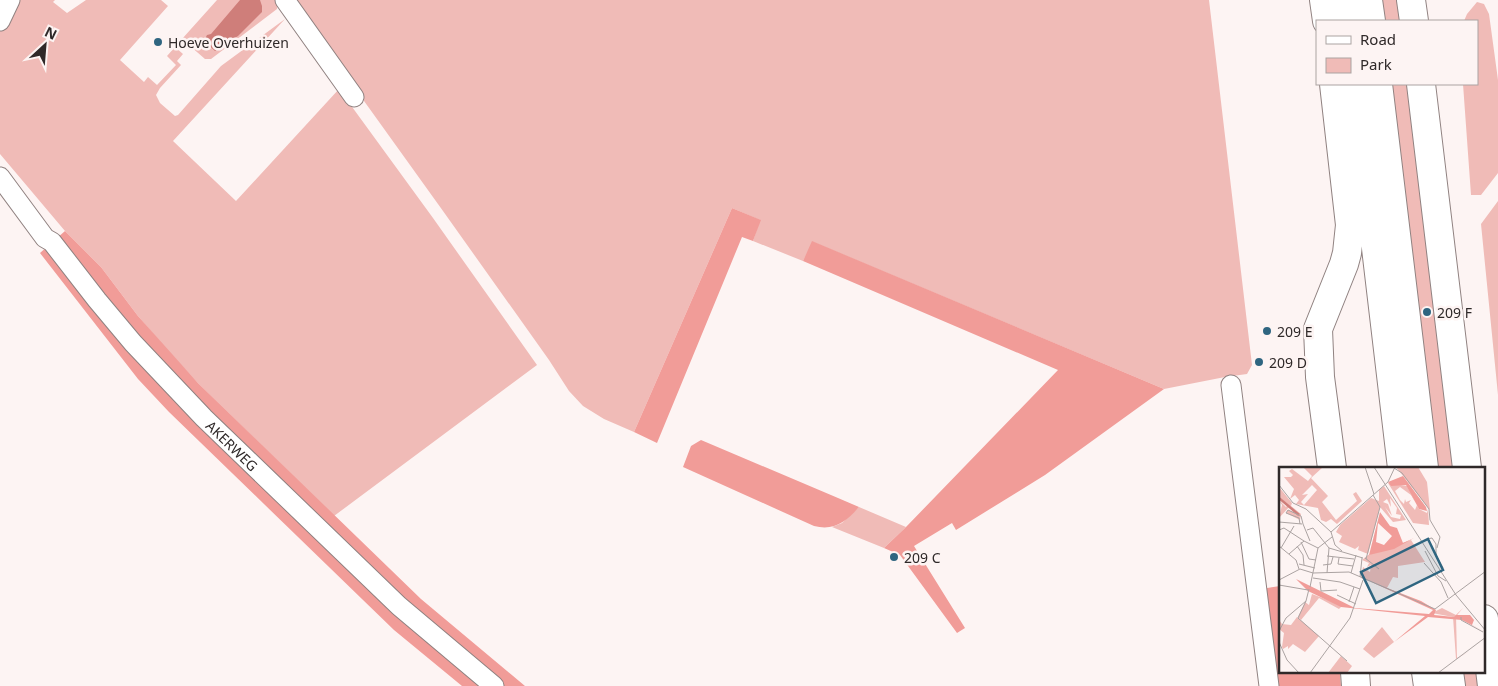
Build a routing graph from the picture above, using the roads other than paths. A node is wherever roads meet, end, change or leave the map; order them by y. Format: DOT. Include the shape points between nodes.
graph roads {
  1 [pos="10,0"];
  2 [pos="285,0"];
  3 [pos="1324,0"];
  4 [pos="1348,0"];
  5 [pos="1368,0"];
  6 [pos="1411,0"];
  7 [pos="1327,20"];
  8 [pos="1350,20"];
  9 [pos="1370,20"];
  10 [pos="1414,20"];
  11 [pos="0,21"];
  12 [pos="1334,85"];
  13 [pos="1358,85"];
  14 [pos="1378,85"];
  15 [pos="1421,85"];
  16 [pos="354,97"];
  17 [pos="0,177"];
  18 [pos="1395,316"];
  19 [pos="1231,385"];
  20 [pos="1332,467"];
  21 [pos="1402,467"];
  22 [pos="1424,467"];
  23 [pos="1466,467"];
  24 [pos="1486,636"];
  25 [pos="494,686"];
  26 [pos="1269,686"];
  27 [pos="1492,686"];
  1 -- 11 [label="street"];
  2 -- 16 [label="street"];
  3 -- 7 [label="highway"];
  4 -- 8 [label="highway"];
  5 -- 9 [label="highway"];
  6 -- 10 [label="highway"];
  12 -- 20 [label="highway" via="1350,225 1344,264 1318,329 1320,377"];
  13 -- 18 [label="highway"];
  14 -- 18 [label="highway"];
  15 -- 23 [label="highway"];
  17 -- 25 [label="street, AKERWEG" via="45,238 52,242 163,376 399,606"];
  18 -- 21 [label="highway"];
  18 -- 22 [label="highway"];
  19 -- 26 [label="street"];
  24 -- 27 [label="highway"];
}
